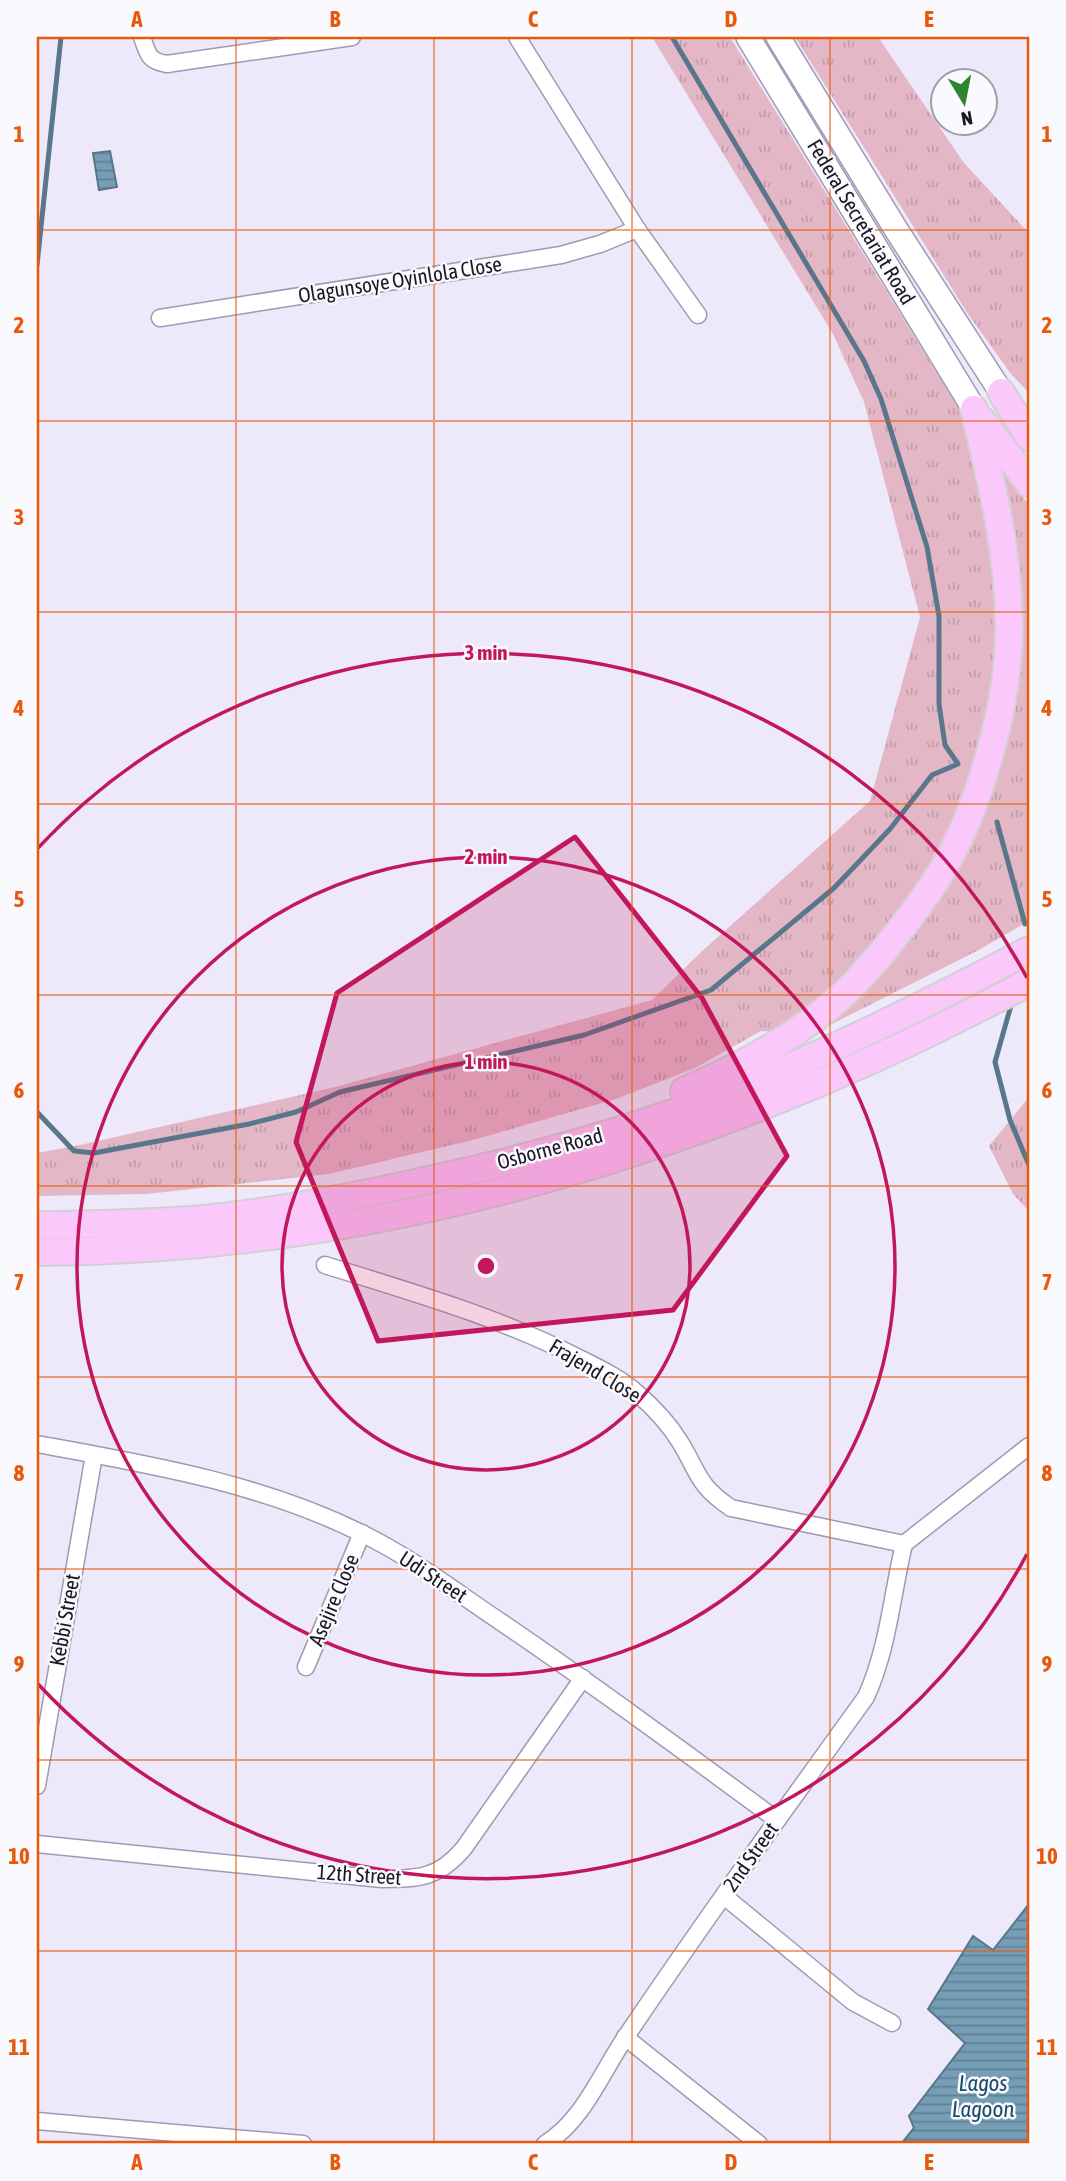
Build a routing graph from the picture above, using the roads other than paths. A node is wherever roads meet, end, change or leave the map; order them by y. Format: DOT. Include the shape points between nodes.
graph roads {
  1 [pos="142,37"];
  2 [pos="352,37"];
  3 [pos="517,37"];
  4 [pos="748,37"];
  5 [pos="781,39"];
  6 [pos="637,229"];
  7 [pos="698,316"];
  8 [pos="160,318"];
  9 [pos="1001,392"];
  10 [pos="974,409"];
  11 [pos="1029,418"];
  12 [pos="1029,437"];
  13 [pos="999,461"];
  14 [pos="1029,483"];
  15 [pos="1029,950"];
  16 [pos="1029,982"];
  17 [pos="623,1129"];
  18 [pos="37,1225"];
  19 [pos="37,1252"];
  20 [pos="325,1265"];
  21 [pos="37,1444"];
  22 [pos="1029,1446"];
  23 [pos="94,1455"];
  24 [pos="362,1533"];
  25 [pos="904,1544"];
  26 [pos="306,1667"];
  27 [pos="583,1678"];
  28 [pos="37,1786"];
  29 [pos="777,1820"];
  30 [pos="37,1844"];
  31 [pos="724,1896"];
  32 [pos="892,2023"];
  33 [pos="625,2037"];
  34 [pos="37,2120"];
  35 [pos="303,2144"];
  36 [pos="545,2144"];
  37 [pos="759,2144"];
  1 -- 2 [label="street" via="148,55 167,64"];
  3 -- 6 [label="street"];
  4 -- 10 [label="main road, Federal Secretariat Road"];
  5 -- 9 [label="main road, Federal Secretariat Road"];
  6 -- 7 [label="street"];
  6 -- 8 [label="street, Olagunsoye Oyinlola Close" via="561,255"];
  9 -- 11 [label="main road"];
  9 -- 12 [label="main road"];
  10 -- 13 [label="main road"];
  13 -- 14 [label="main road"];
  13 -- 17 [label="main road" via="1009,635 1003,689 993,739 964,826 945,865 922,902 864,974 822,1012 750,1061 669,1097"];
  15 -- 17 [label="main road, Osborne Road" via="789,1067"];
  16 -- 19 [label="main road, Osborne Road" via="950,1025 748,1114 536,1183 384,1217 239,1240 148,1249"];
  17 -- 18 [label="main road, Osborne Road" via="379,1191 251,1212"];
  20 -- 25 [label="street, Frajend Close" via="459,1308 544,1340 595,1366 636,1391 656,1411 680,1442 699,1480 731,1508"];
  21 -- 23 [label="street, Udi Street"];
  22 -- 25 [label="street"];
  23 -- 24 [label="street, Udi Street" via="226,1482"];
  23 -- 28 [label="street, Kebbi Street"];
  24 -- 26 [label="street, Asejire Close"];
  24 -- 27 [label="street, Udi Street"];
  25 -- 29 [label="street, 2nd Street" via="884,1646 870,1688"];
  27 -- 29 [label="street, Udi Street"];
  27 -- 30 [label="street, 12th Street" via="464,1847 431,1875 382,1879"];
  29 -- 31 [label="street, 2nd Street"];
  31 -- 32 [label="street" via="853,2002"];
  31 -- 33 [label="street, 2nd Street"];
  33 -- 36 [label="street, 2nd Street" via="578,2114"];
  33 -- 37 [label="street"];
  34 -- 35 [label="street"];
}
